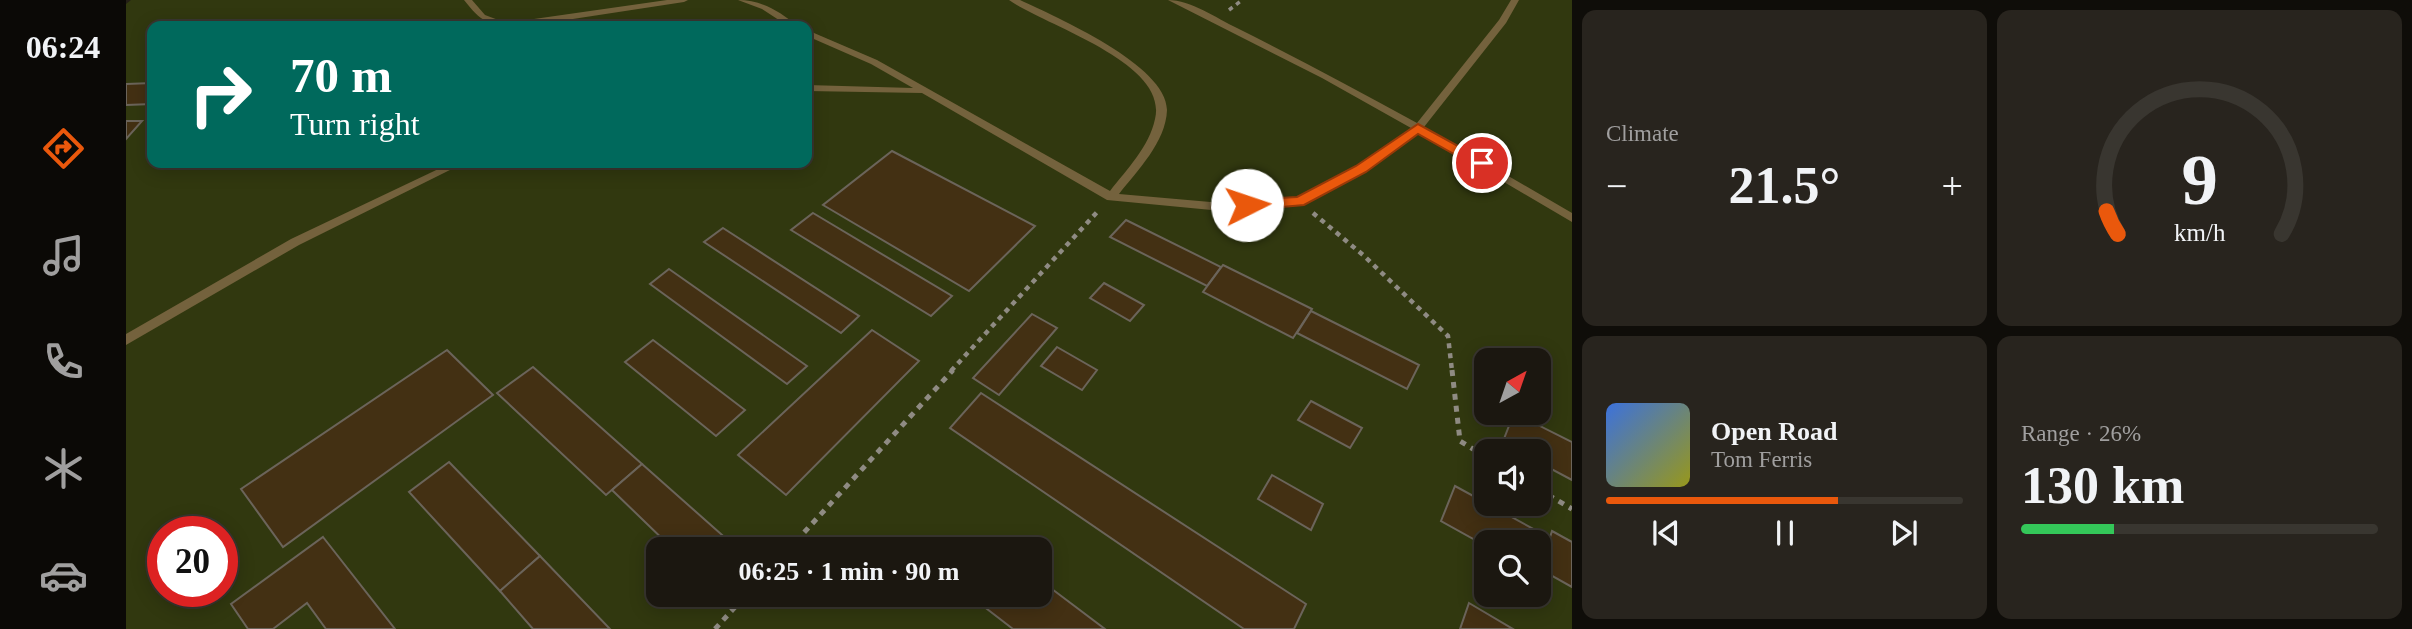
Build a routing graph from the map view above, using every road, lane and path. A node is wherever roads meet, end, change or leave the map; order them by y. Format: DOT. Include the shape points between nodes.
graph roads {
  1 [pos="468,0"];
  2 [pos="684,0"];
  3 [pos="742,0"];
  4 [pos="1013,0"];
  5 [pos="1172,0"];
  6 [pos="1515,0"];
  7 [pos="492,21"];
  8 [pos="541,21"];
  9 [pos="786,21"];
  10 [pos="812,35"];
  11 [pos="812,88"];
  12 [pos="924,91"];
  13 [pos="1418,128"];
  14 [pos="448,168"];
  15 [pos="1111,197"];
  16 [pos="1299,201"];
  17 [pos="1572,218"];
  18 [pos="126,340"];
  19 [pos="1474,450"];
  20 [pos="1551,497"];
  21 [pos="1572,509"];
  22 [pos="800,537"];
  23 [pos="735,607"];
  24 [pos="715,629"];
  1 -- 7 [label="lane" via="482,17"];
  2 -- 8 [label="lane"];
  3 -- 9 [label="lane" via="765,6"];
  4 -- 15 [label="lane" via="1127,61 1154,88 1162,106 1154,139"];
  5 -- 13 [label="lane"];
  6 -- 13 [label="lane"];
  10 -- 12 [label="lane" via="874,62"];
  11 -- 12 [label="lane"];
  12 -- 15 [label="lane"];
  13 -- 16 [label="lane" via="1361,169"];
  13 -- 17 [label="lane"];
  14 -- 18 [label="lane" via="295,242"];
  15 -- 16 [label="lane" via="1222,207"];
  15 -- 22 [label="path"];
  16 -- 19 [label="path" via="1448,337 1460,441"];
  20 -- 21 [label="path"];
  23 -- 24 [label="path"];
}
